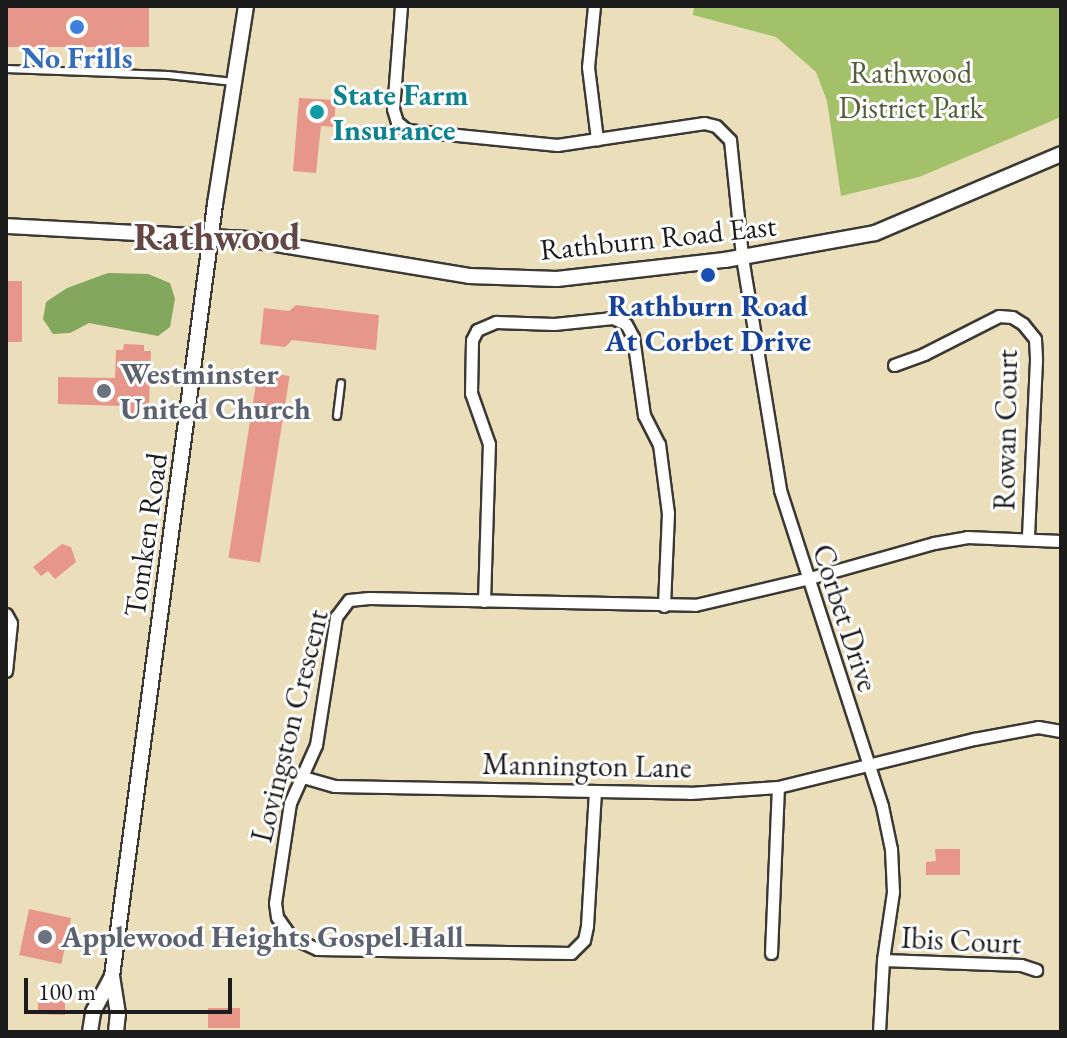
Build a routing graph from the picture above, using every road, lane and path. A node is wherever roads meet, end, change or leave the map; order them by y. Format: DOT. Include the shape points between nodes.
graph roads {
  1 [pos="246,6"];
  2 [pos="401,6"];
  3 [pos="594,6"];
  4 [pos="6,69"];
  5 [pos="236,83"];
  6 [pos="597,139"];
  7 [pos="1061,154"];
  8 [pos="6,226"];
  9 [pos="212,237"];
  10 [pos="742,257"];
  11 [pos="894,365"];
  12 [pos="341,383"];
  13 [pos="337,416"];
  14 [pos="1028,539"];
  15 [pos="1061,541"];
  16 [pos="806,579"];
  17 [pos="484,601"];
  18 [pos="664,606"];
  19 [pos="6,614"];
  20 [pos="6,671"];
  21 [pos="1061,731"];
  22 [pos="869,767"];
  23 [pos="303,777"];
  24 [pos="778,787"];
  25 [pos="595,791"];
  26 [pos="771,953"];
  27 [pos="883,960"];
  28 [pos="1036,970"];
  29 [pos="112,976"];
  30 [pos="90,1032"];
  31 [pos="116,1032"];
  32 [pos="879,1032"];
  1 -- 5 [label="street, Tomken Road"];
  2 -- 6 [label="street" via="393,109 407,130 514,143 557,145"];
  3 -- 6 [label="street" via="588,67"];
  4 -- 5 [label="lane"];
  5 -- 9 [label="street, Tomken Road"];
  6 -- 10 [label="street, Corbet Drive" via="704,123 716,126 730,140"];
  7 -- 10 [label="street, Rathburn Road East" via="875,233"];
  8 -- 9 [label="street, Rathburn Road East"];
  9 -- 10 [label="street, Rathburn Road East" via="469,276 524,279 622,274"];
  9 -- 29 [label="street, Tomken Road"];
  10 -- 16 [label="street, Corbet Drive" via="766,425"];
  11 -- 14 [label="street, Rowan Court" via="999,316 1023,324 1035,339"];
  12 -- 13 [label="lane"];
  14 -- 15 [label="street, Lovingston Crescent"];
  14 -- 16 [label="street, Lovingston Crescent" via="967,537"];
  16 -- 18 [label="street, Lovingston Crescent" via="695,605"];
  16 -- 22 [label="street, Corbet Drive"];
  17 -- 18 [label="street, Lovingston Crescent"];
  17 -- 18 [label="street" via="489,444 471,393 472,340 477,330 496,322 613,318 626,324 633,337 644,415 659,444 668,513"];
  17 -- 23 [label="street, Lovingston Crescent" via="369,598 349,600 341,607 321,726"];
  19 -- 20 [label="street" via="11,623"];
  21 -- 22 [label="street, Mannington Lane" via="1038,727 974,739"];
  22 -- 24 [label="street, Mannington Lane"];
  22 -- 27 [label="street, Corbet Drive" via="891,849 893,892"];
  23 -- 25 [label="street, Mannington Lane" via="335,786"];
  23 -- 25 [label="street, Lovingston Crescent" via="290,803 275,903 277,917 291,937 317,949 554,954 578,949 587,926"];
  24 -- 25 [label="street, Mannington Lane" via="690,793"];
  24 -- 26 [label="street"];
  27 -- 28 [label="street, Ibis Court" via="1021,965"];
  27 -- 32 [label="street, Corbet Drive"];
  29 -- 30 [label="street, Tomken Road" via="93,1012"];
  29 -- 31 [label="street, Tomken Road"];
}
